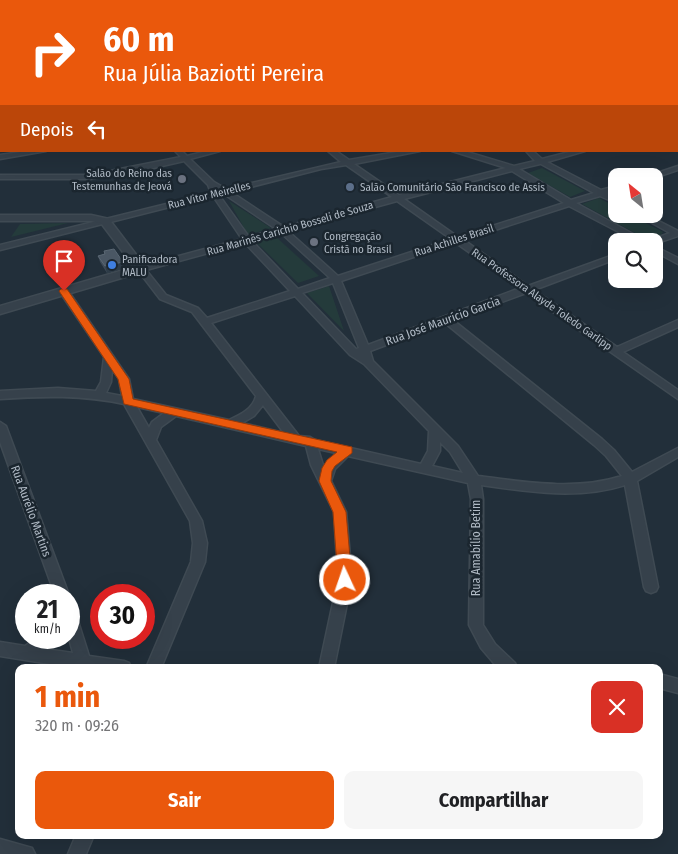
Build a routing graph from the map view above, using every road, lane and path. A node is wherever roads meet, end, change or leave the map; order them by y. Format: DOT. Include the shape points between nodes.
graph roads {
  1 [pos="37,152"];
  2 [pos="179,152"];
  3 [pos="213,152"];
  4 [pos="332,152"];
  5 [pos="411,152"];
  6 [pos="459,152"];
  7 [pos="530,152"];
  8 [pos="579,152"];
  9 [pos="3,159"];
  10 [pos="186,159"];
  11 [pos="346,162"];
  12 [pos="542,163"];
  13 [pos="678,168"];
  14 [pos="516,170"];
  15 [pos="663,173"];
  16 [pos="0,177"];
  17 [pos="211,184"];
  18 [pos="608,190"];
  19 [pos="225,191"];
  20 [pos="600,193"];
  21 [pos="215,194"];
  22 [pos="608,197"];
  23 [pos="398,198"];
  24 [pos="568,202"];
  25 [pos="0,218"];
  26 [pos="105,221"];
  27 [pos="657,223"];
  28 [pos="74,224"];
  29 [pos="281,229"];
  30 [pos="627,233"];
  31 [pos="678,234"];
  32 [pos="458,239"];
  33 [pos="663,239"];
  34 [pos="247,240"];
  35 [pos="0,248"];
  36 [pos="663,253"];
  37 [pos="608,259"];
  38 [pos="678,261"];
  39 [pos="141,269"];
  40 [pos="336,279"];
  41 [pos="528,289"];
  42 [pos="64,291"];
  43 [pos="297,291"];
  44 [pos="0,310"];
  45 [pos="447,320"];
  46 [pos="206,322"];
  47 [pos="678,323"];
  48 [pos="365,350"];
  49 [pos="617,351"];
  50 [pos="354,353"];
  51 [pos="108,359"];
  52 [pos="368,362"];
  53 [pos="0,395"];
  54 [pos="100,395"];
  55 [pos="262,395"];
  56 [pos="678,395"];
  57 [pos="128,401"];
  58 [pos="175,412"];
  59 [pos="231,424"];
  60 [pos="0,426"];
  61 [pos="435,430"];
  62 [pos="294,438"];
  63 [pos="150,441"];
  64 [pos="310,441"];
  65 [pos="348,450"];
  66 [pos="678,452"];
  67 [pos="425,468"];
  68 [pos="630,478"];
  69 [pos="474,480"];
  70 [pos="325,481"];
  71 [pos="58,584"];
  72 [pos="652,587"];
  73 [pos="0,649"];
  74 [pos="33,649"];
  75 [pos="80,649"];
  76 [pos="26,654"];
  77 [pos="84,663"];
  78 [pos="92,664"];
  79 [pos="155,664"];
  80 [pos="327,664"];
  81 [pos="505,664"];
  82 [pos="663,682"];
  83 [pos="678,686"];
  84 [pos="83,839"];
  85 [pos="0,848"];
  86 [pos="26,854"];
  87 [pos="77,854"];
  1 -- 9 [label="street"];
  2 -- 10 [label="street"];
  3 -- 10 [label="street"];
  4 -- 11 [label="street, Rua Professora Alayde Toledo Garlipp"];
  5 -- 11 [label="street, Rua Vitor Meirelles"];
  6 -- 14 [label="street"];
  7 -- 12 [label="street"];
  8 -- 12 [label="street, Rua Marinês Carichio Bosseli de Souza"];
  10 -- 16 [label="street" via="90,176"];
  10 -- 17 [label="street"];
  11 -- 19 [label="street, Rua Vitor Meirelles"];
  11 -- 23 [label="street, Rua Professora Alayde Toledo Garlipp"];
  12 -- 14 [label="street, Rua Marinês Carichio Bosseli de Souza"];
  12 -- 20 [label="street"];
  13 -- 15 [label="street"];
  14 -- 23 [label="street, Rua Marinês Carichio Bosseli de Souza"];
  14 -- 24 [label="street"];
  17 -- 19 [label="street"];
  17 -- 21 [label="street, Rua Amabílio Betim"];
  18 -- 20 [label="street, Rua Achilles Brasil"];
  19 -- 21 [label="street, Rua Vitor Meirelles"];
  19 -- 29 [label="street"];
  20 -- 22 [label="street"];
  20 -- 24 [label="street, Rua Achilles Brasil"];
  21 -- 26 [label="street, Rua Vitor Meirelles"];
  21 -- 34 [label="street, Rua Amabílio Betim"];
  23 -- 29 [label="street, Rua Marinês Carichio Bosseli de Souza"];
  23 -- 32 [label="street, Rua Professora Alayde Toledo Garlipp"];
  24 -- 30 [label="street"];
  24 -- 32 [label="street, Rua Achilles Brasil"];
  25 -- 28 [label="street, Rua Vitor Meirelles"];
  26 -- 28 [label="street, Rua Vitor Meirelles"];
  26 -- 39 [label="street"];
  27 -- 31 [label="street"];
  28 -- 35 [label="street"];
  29 -- 34 [label="street, Rua Marinês Carichio Bosseli de Souza"];
  29 -- 40 [label="street"];
  31 -- 33 [label="street"];
  32 -- 40 [label="street, Rua Achilles Brasil"];
  32 -- 41 [label="street, Rua Professora Alayde Toledo Garlipp"];
  34 -- 39 [label="street, Rua Marinês Carichio Bosseli de Souza"];
  34 -- 43 [label="street, Rua Amabílio Betim"];
  36 -- 38 [label="street"];
  37 -- 41 [label="street, Rua José Maurício Garcia"];
  39 -- 42 [label="street, Rua Marinês Carichio Bosseli de Souza"];
  39 -- 46 [label="street" via="163,297 195,310"];
  40 -- 43 [label="street, Rua Achilles Brasil"];
  40 -- 48 [label="street"];
  41 -- 45 [label="street, Rua José Maurício Garcia"];
  41 -- 49 [label="street, Rua Professora Alayde Toledo Garlipp"];
  42 -- 44 [label="street, Rua Marinês Carichio Bosseli de Souza"];
  42 -- 51 [label="street"];
  43 -- 46 [label="street, Rua Achilles Brasil"];
  43 -- 50 [label="street, Rua Amabílio Betim"];
  45 -- 48 [label="street, Rua José Maurício Garcia"];
  45 -- 68 [label="street" via="598,442"];
  46 -- 55 [label="street"];
  47 -- 49 [label="street"];
  48 -- 50 [label="street, Rua José Maurício Garcia"];
  48 -- 52 [label="street"];
  49 -- 56 [label="street, Rua Professora Alayde Toledo Garlipp"];
  50 -- 52 [label="street, Rua Amabílio Betim"];
  51 -- 54 [label="street" via="106,382"];
  51 -- 57 [label="street" via="124,379"];
  52 -- 61 [label="street, Rua Amabílio Betim"];
  53 -- 54 [label="street" via="58,392"];
  54 -- 57 [label="street"];
  55 -- 59 [label="street" via="256,407"];
  55 -- 62 [label="street"];
  57 -- 58 [label="street"];
  57 -- 63 [label="street"];
  58 -- 59 [label="street"];
  58 -- 63 [label="street" via="156,425"];
  59 -- 62 [label="street"];
  60 -- 71 [label="street, Rua Aurélio Martins"];
  61 -- 67 [label="street" via="434,450"];
  61 -- 69 [label="street, Rua Amabílio Betim" via="454,449"];
  62 -- 64 [label="street"];
  63 -- 79 [label="street" via="196,521 200,542 198,562"];
  64 -- 65 [label="street"];
  64 -- 70 [label="street" via="316,465"];
  65 -- 67 [label="street"];
  65 -- 70 [label="street" via="331,463"];
  66 -- 68 [label="street"];
  67 -- 69 [label="street"];
  68 -- 69 [label="street" via="591,488 536,487"];
  68 -- 72 [label="street"];
  69 -- 81 [label="street, Rua Amabílio Betim" via="477,499 476,624 484,641"];
  70 -- 80 [label="street" via="340,512 345,580"];
  73 -- 76 [label="street"];
  74 -- 76 [label="street"];
  75 -- 77 [label="street"];
  76 -- 77 [label="street"];
  77 -- 78 [label="street"];
  82 -- 83 [label="street"];
  84 -- 87 [label="street"];
  85 -- 86 [label="street"];
}
